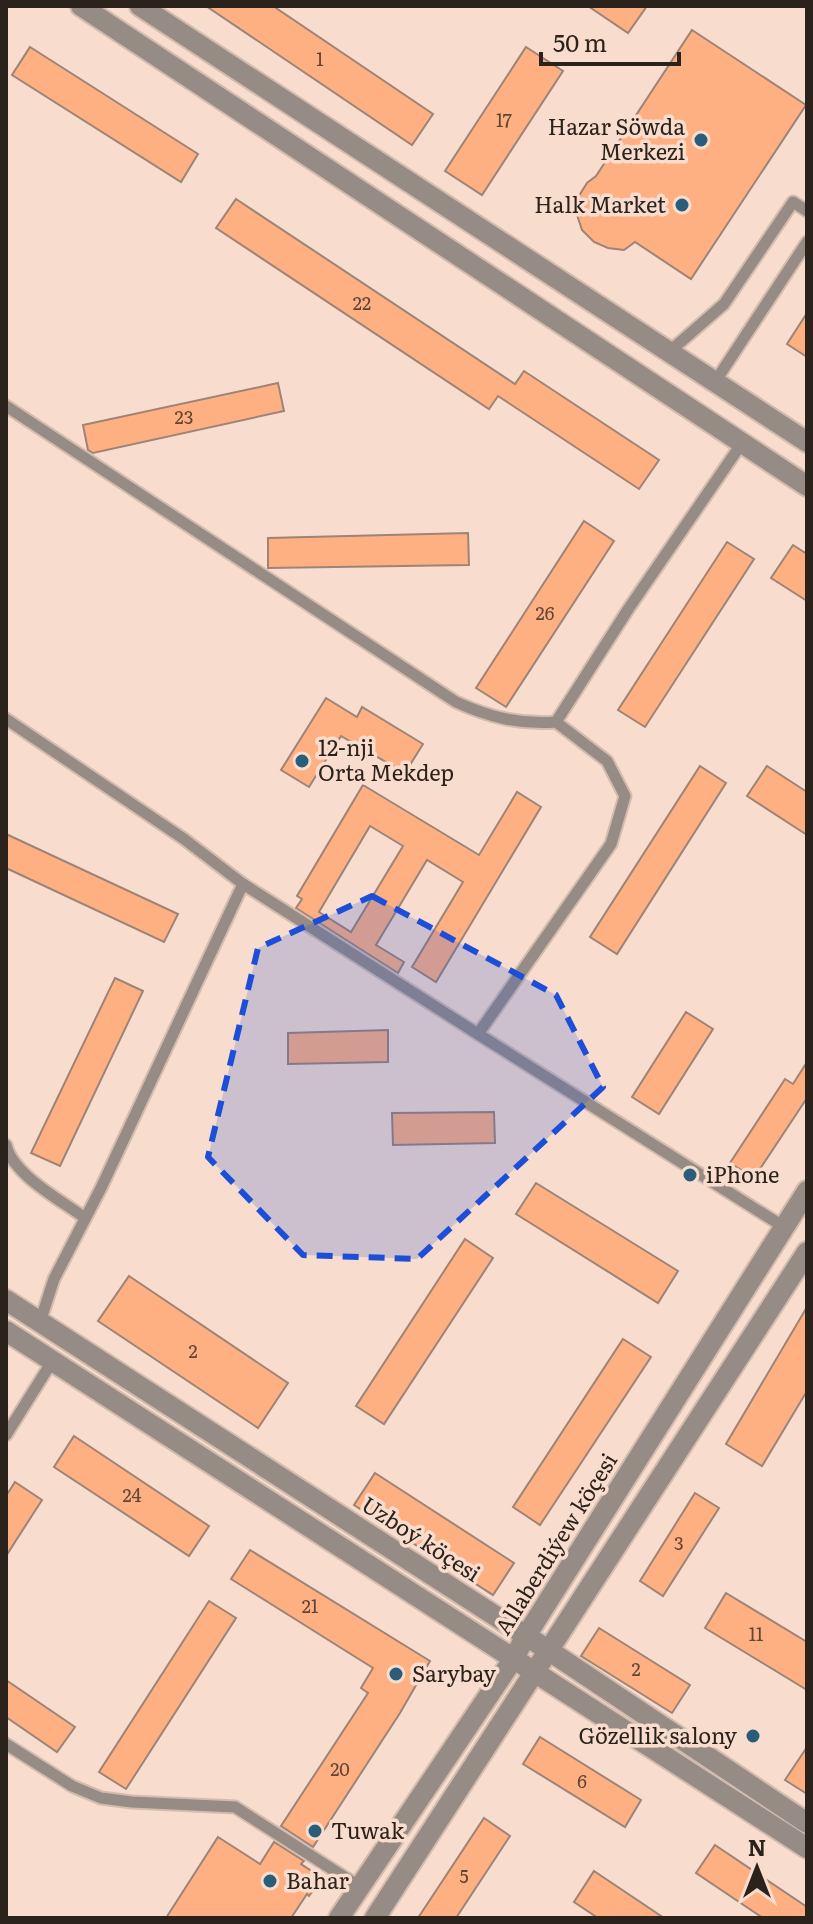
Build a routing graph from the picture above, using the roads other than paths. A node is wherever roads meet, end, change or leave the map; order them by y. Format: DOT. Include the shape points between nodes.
graph roads {
  1 [pos="81,6"];
  2 [pos="140,6"];
  3 [pos="807,211"];
  4 [pos="807,242"];
  5 [pos="669,352"];
  6 [pos="715,382"];
  7 [pos="6,406"];
  8 [pos="807,442"];
  9 [pos="742,443"];
  10 [pos="807,486"];
  11 [pos="6,719"];
  12 [pos="556,722"];
  13 [pos="243,884"];
  14 [pos="478,1034"];
  15 [pos="6,1145"];
  16 [pos="807,1191"];
  17 [pos="85,1218"];
  18 [pos="784,1227"];
  19 [pos="807,1252"];
  20 [pos="6,1300"];
  21 [pos="40,1322"];
  22 [pos="6,1331"];
  23 [pos="53,1360"];
  24 [pos="6,1435"];
  25 [pos="526,1636"];
  26 [pos="548,1650"];
  27 [pos="514,1658"];
  28 [pos="535,1671"];
  29 [pos="6,1744"];
  30 [pos="807,1823"];
  31 [pos="807,1848"];
  32 [pos="360,1887"];
  33 [pos="339,1918"];
  34 [pos="375,1918"];
  1 -- 9 [label="street"];
  2 -- 5 [label="street"];
  3 -- 5 [label="lane" via="793,202 724,304"];
  4 -- 6 [label="lane"];
  5 -- 6 [label="street"];
  6 -- 8 [label="street"];
  7 -- 12 [label="lane" via="456,702 531,724"];
  9 -- 10 [label="street"];
  9 -- 12 [label="lane"];
  11 -- 13 [label="lane"];
  12 -- 14 [label="lane" via="607,761 625,796 611,844"];
  13 -- 14 [label="lane"];
  13 -- 17 [label="lane"];
  14 -- 18 [label="lane"];
  15 -- 17 [label="lane" via="17,1168"];
  16 -- 18 [label="street, Allaberdiýew köçesi"];
  17 -- 21 [label="lane" via="54,1279"];
  18 -- 25 [label="street, Allaberdiýew köçesi"];
  19 -- 26 [label="street"];
  20 -- 21 [label="street, Uzboý köçesi"];
  21 -- 25 [label="street, Uzboý köçesi"];
  22 -- 23 [label="street"];
  23 -- 24 [label="lane"];
  23 -- 27 [label="street"];
  25 -- 26 [label="street, Uzboý köçesi"];
  25 -- 27 [label="street, Allaberdiýew köçesi"];
  26 -- 28 [label="street"];
  26 -- 30 [label="street, Uzboý köçesi"];
  27 -- 28 [label="street"];
  27 -- 32 [label="street, Allaberdiýew köçesi"];
  28 -- 31 [label="street"];
  28 -- 34 [label="street"];
  29 -- 32 [label="lane" via="101,1798 235,1807"];
  32 -- 33 [label="street, Allaberdiýew köçesi"];
}
